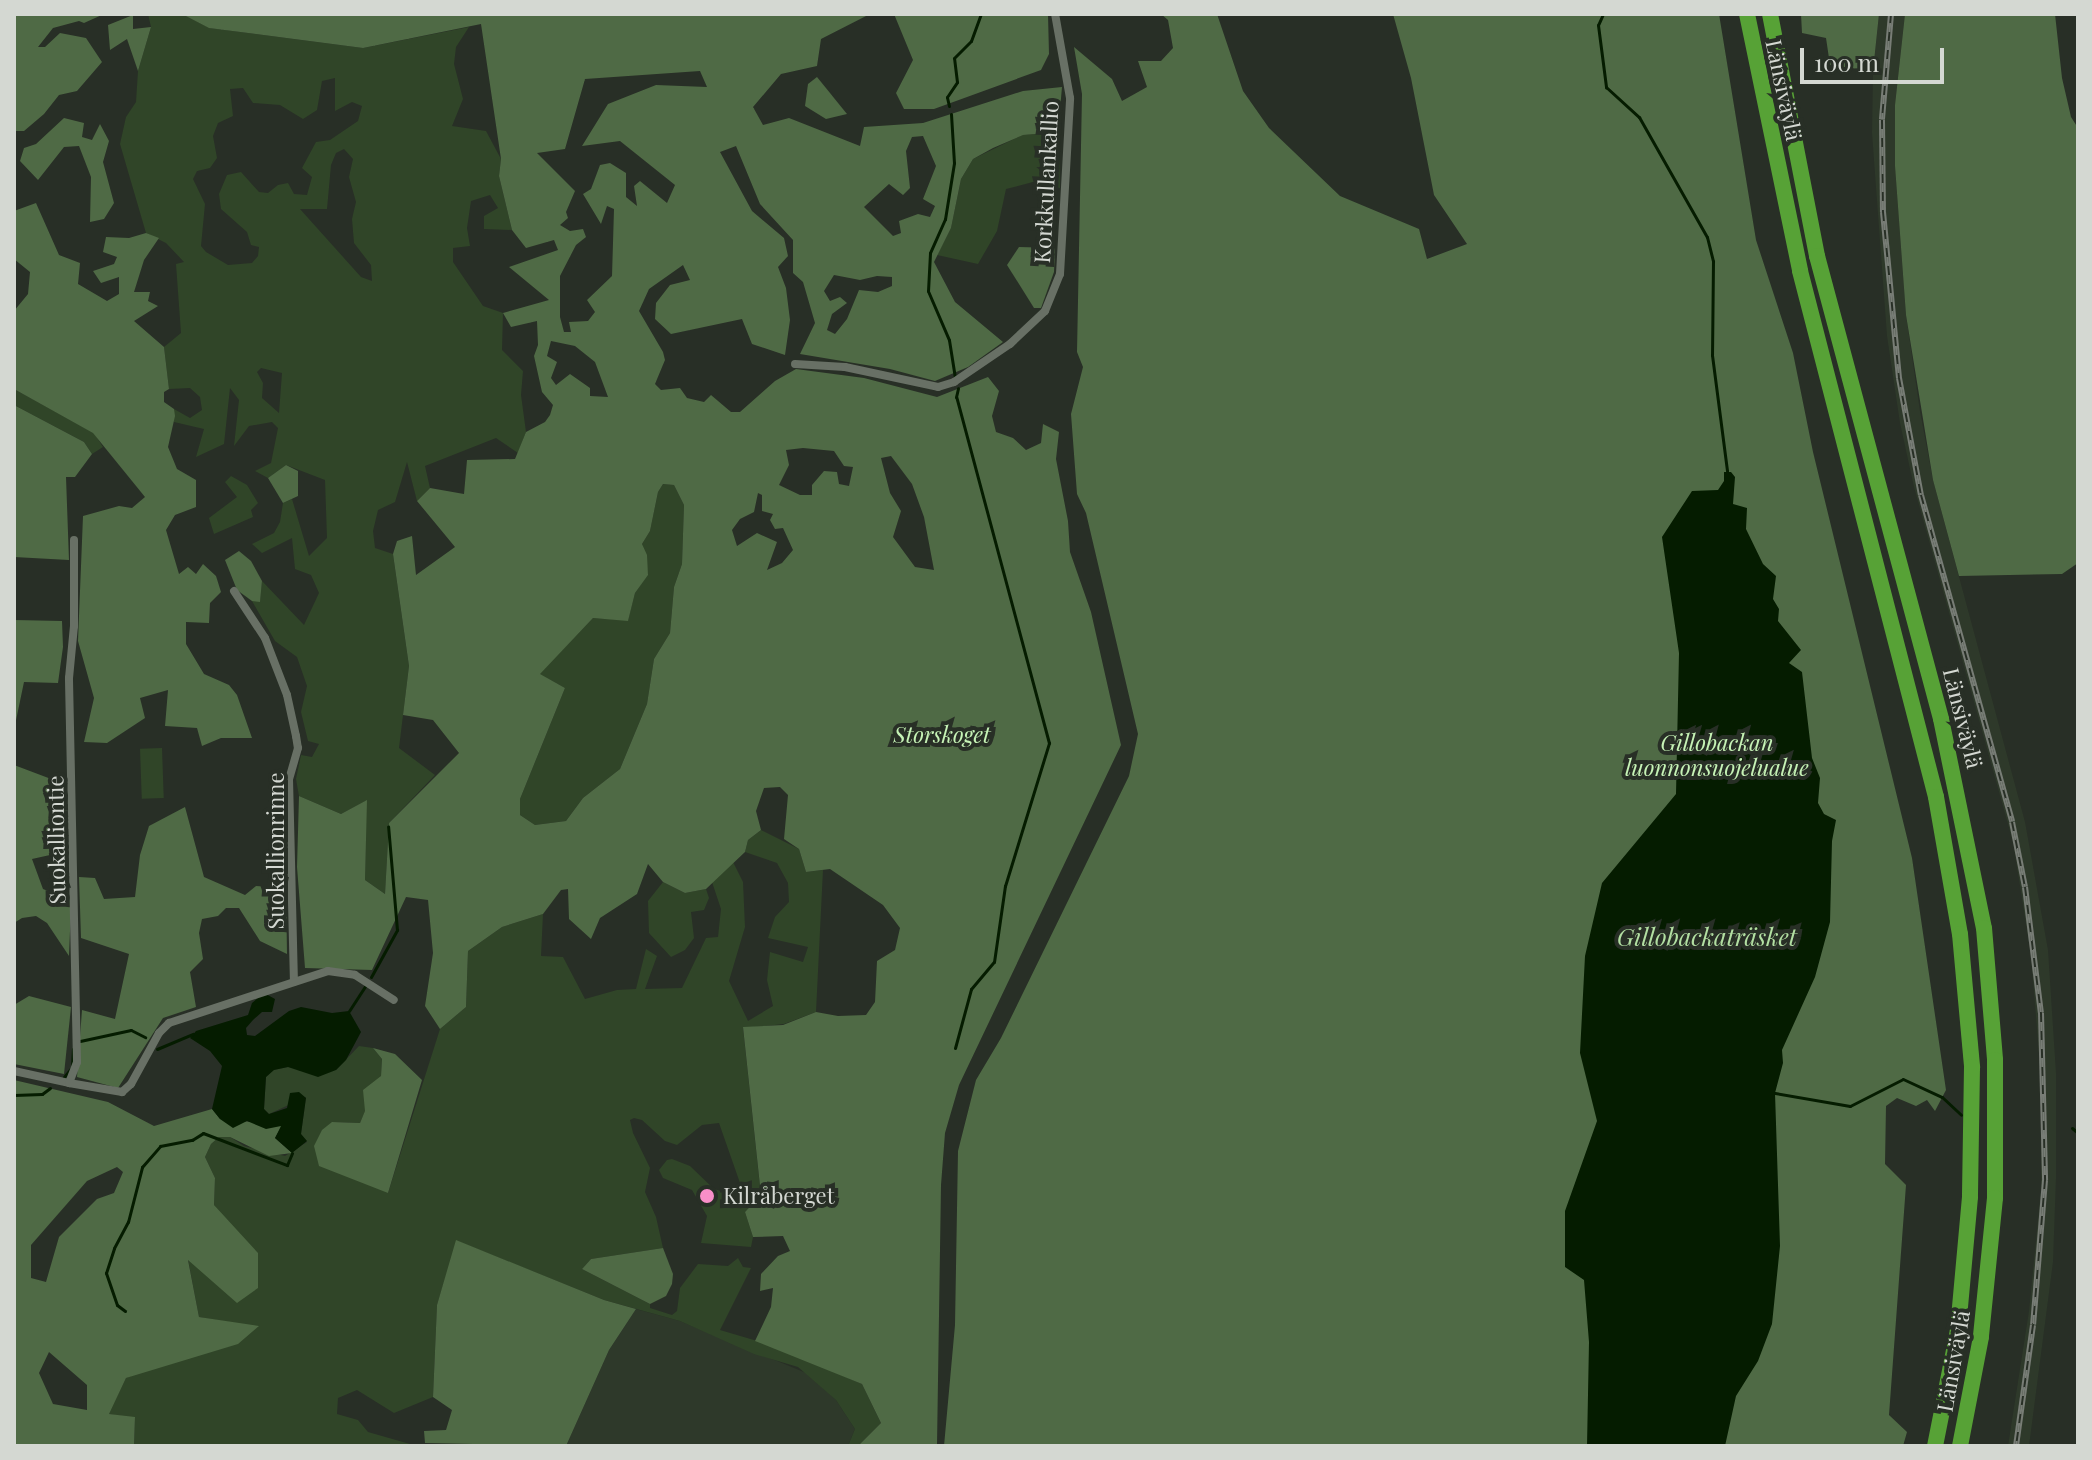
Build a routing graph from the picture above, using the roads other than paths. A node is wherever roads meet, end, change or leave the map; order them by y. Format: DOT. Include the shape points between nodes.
graph roads {
  1 [pos="1055,14"];
  2 [pos="1747,14"];
  3 [pos="1770,14"];
  4 [pos="795,364"];
  5 [pos="74,540"];
  6 [pos="234,591"];
  7 [pos="294,982"];
  8 [pos="394,1000"];
  9 [pos="14,1071"];
  10 [pos="69,1083"];
  11 [pos="1935,1446"];
  12 [pos="1960,1446"];
  1 -- 4 [label="street, Korkkullankallio" via="1070,98 1060,274 1045,311 1010,344 938,387 845,367"];
  2 -- 11 [label="highway, Länsiväylä" via="1800,271 1936,797 1960,934 1972,1067 1970,1197 1958,1330"];
  3 -- 12 [label="highway, Länsiväylä" via="1817,256 1941,719 1984,928 1995,1060 1995,1198 1981,1337"];
  5 -- 10 [label="street, Suokalliontie" via="69,678 77,1062"];
  6 -- 7 [label="street, Suokallionrinne" via="265,638 287,695 298,748 289,779"];
  7 -- 8 [label="street" via="341,970"];
  7 -- 10 [label="street" via="169,1023 122,1092"];
  9 -- 10 [label="street"];
}
